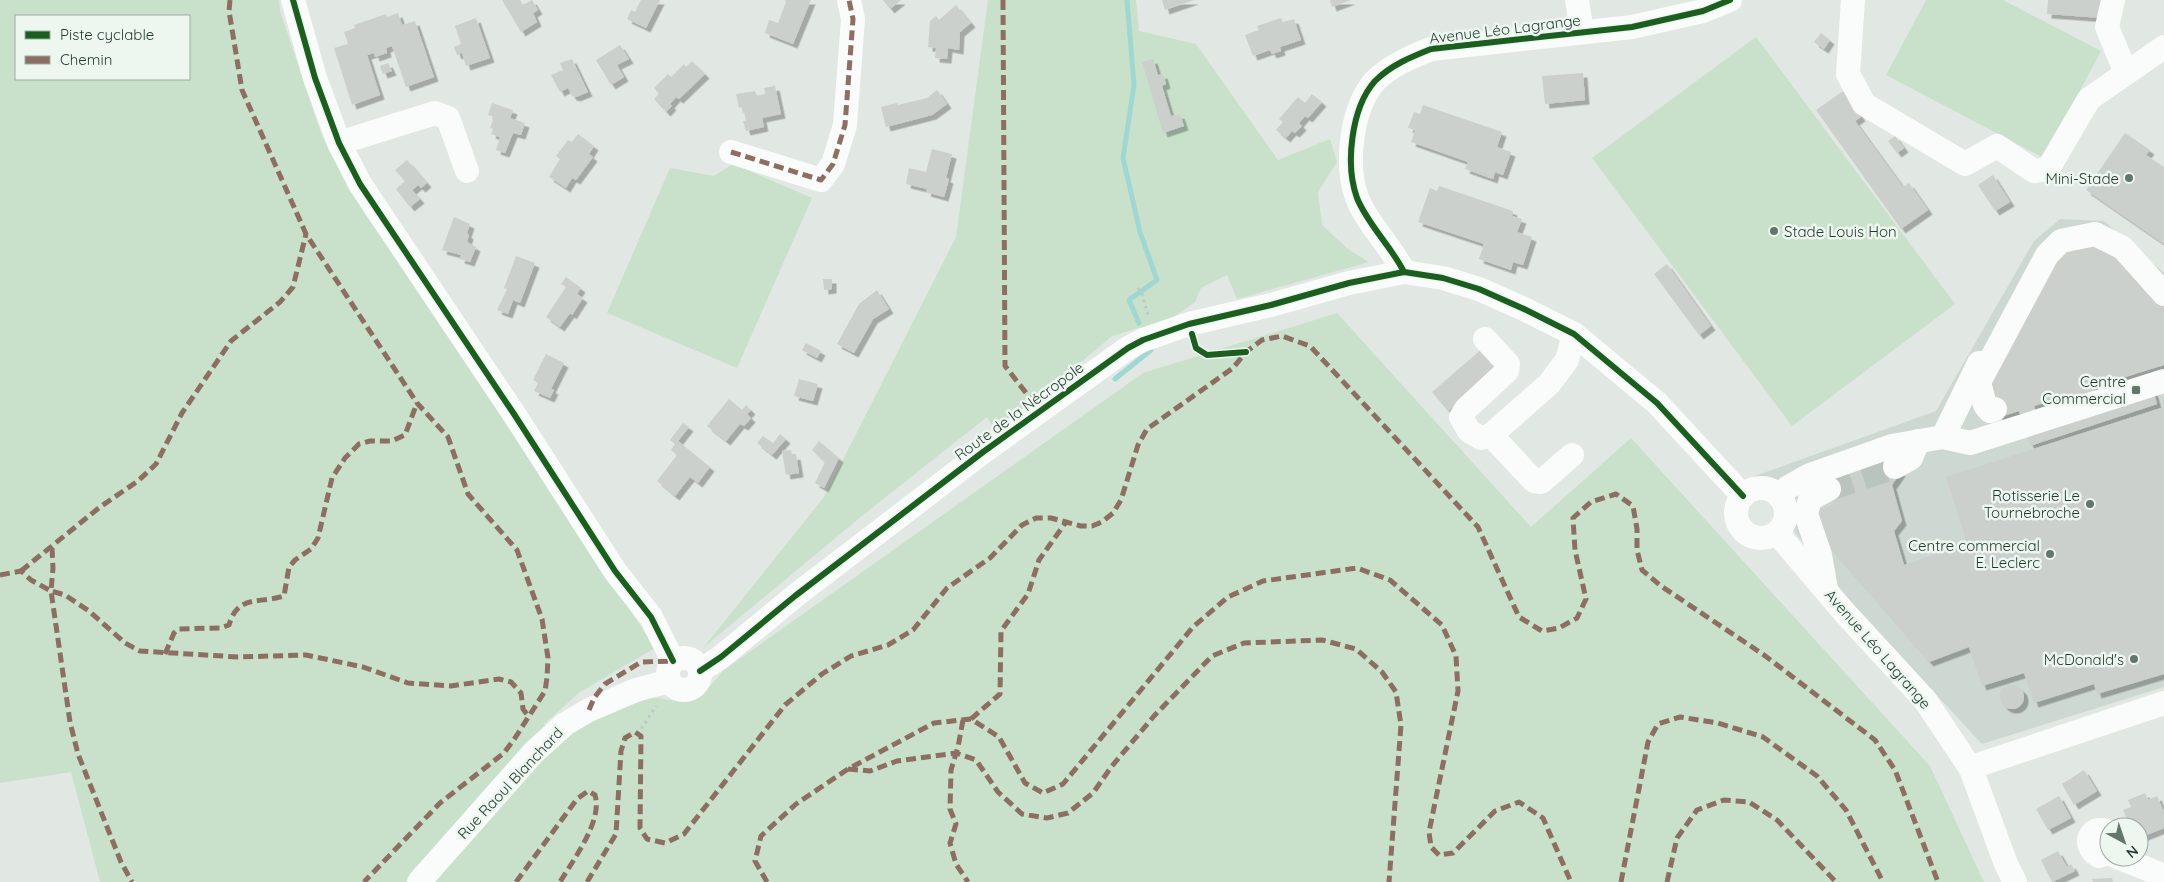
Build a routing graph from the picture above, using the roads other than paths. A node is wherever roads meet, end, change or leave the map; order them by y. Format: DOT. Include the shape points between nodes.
graph roads {
  1 [pos="293,0"];
  2 [pos="849,0"];
  3 [pos="1577,0"];
  4 [pos="1730,0"];
  5 [pos="1853,0"];
  6 [pos="2113,0"];
  7 [pos="1582,32"];
  8 [pos="2164,48"];
  9 [pos="2126,73"];
  10 [pos="339,144"];
  11 [pos="732,152"];
  12 [pos="468,171"];
  13 [pos="2075,223"];
  14 [pos="1404,272"];
  15 [pos="2164,294"];
  16 [pos="1574,334"];
  17 [pos="1485,339"];
  18 [pos="2164,381"];
  19 [pos="1996,409"];
  20 [pos="1491,434"];
  21 [pos="1943,437"];
  22 [pos="1918,441"];
  23 [pos="1572,455"];
  24 [pos="1896,467"];
  25 [pos="1829,489"];
  26 [pos="1742,496"];
  27 [pos="1779,496"];
  28 [pos="1777,533"];
  29 [pos="1826,591"];
  30 [pos="667,675"];
  31 [pos="2164,703"];
  32 [pos="1971,769"];
  33 [pos="2099,830"];
  34 [pos="2099,856"];
  35 [pos="2143,867"];
  36 [pos="2161,874"];
  37 [pos="419,882"];
  38 [pos="2015,882"];
  1 -- 10 [label="street" via="315,78"];
  2 -- 11 [label="street" via="853,19 845,125 833,164 821,180"];
  3 -- 7 [label="street"];
  4 -- 7 [label="street, Avenue Léo Lagrange" via="1667,20"];
  5 -- 9 [label="street" via="1848,74 1864,104 1965,164 1997,146 2034,171 2048,169 2089,99"];
  6 -- 9 [label="street" via="2107,27"];
  7 -- 14 [label="street, Avenue Léo Lagrange" via="1431,49 1402,60 1375,82 1358,109 1351,140 1351,162 1357,197 1372,226"];
  8 -- 9 [label="street"];
  10 -- 12 [label="street" via="435,113 448,118"];
  10 -- 30 [label="street" via="379,214 615,571 651,617"];
  13 -- 21 [label="street" via="2064,225 2037,243"];
  14 -- 16 [label="street" via="1443,278 1479,289"];
  14 -- 30 [label="street, Route de la Nécropole" via="1189,324 1128,348 983,452 721,656 700,670 694,661 683,657"];
  15 -- 19 [label="street" via="2122,248 2094,234 2061,241 2047,255 1979,382 1985,405 1990,411"];
  16 -- 20 [label="street" via="1568,360 1549,384"];
  16 -- 26 [label="street" via="1657,403"];
  17 -- 20 [label="street" via="1508,364 1507,371 1461,417 1469,432 1481,438"];
  18 -- 21 [label="street" via="1970,443"];
  20 -- 23 [label="street" via="1534,481 1541,482"];
  21 -- 22 [label="street"];
  22 -- 24 [label="street" via="1911,458"];
  22 -- 27 [label="street" via="1892,446 1810,476"];
  25 -- 29 [label="street" via="1810,499 1806,514 1820,555"];
  26 -- 27 [label="street" via="1765,488"];
  26 -- 28 [label="street" via="1736,520 1745,534 1761,539"];
  27 -- 28 [label="street" via="1786,515"];
  28 -- 29 [label="street, Avenue Léo Lagrange"];
  29 -- 32 [label="street, Avenue Léo Lagrange" via="1925,700"];
  30 -- 37 [label="street, Rue Raoul Blanchard" via="565,724 534,752"];
  31 -- 32 [label="street"];
  32 -- 38 [label="street, Avenue Léo Lagrange"];
  33 -- 34 [label="street" via="2090,835 2088,843 2091,851"];
  35 -- 36 [label="street"];
}
